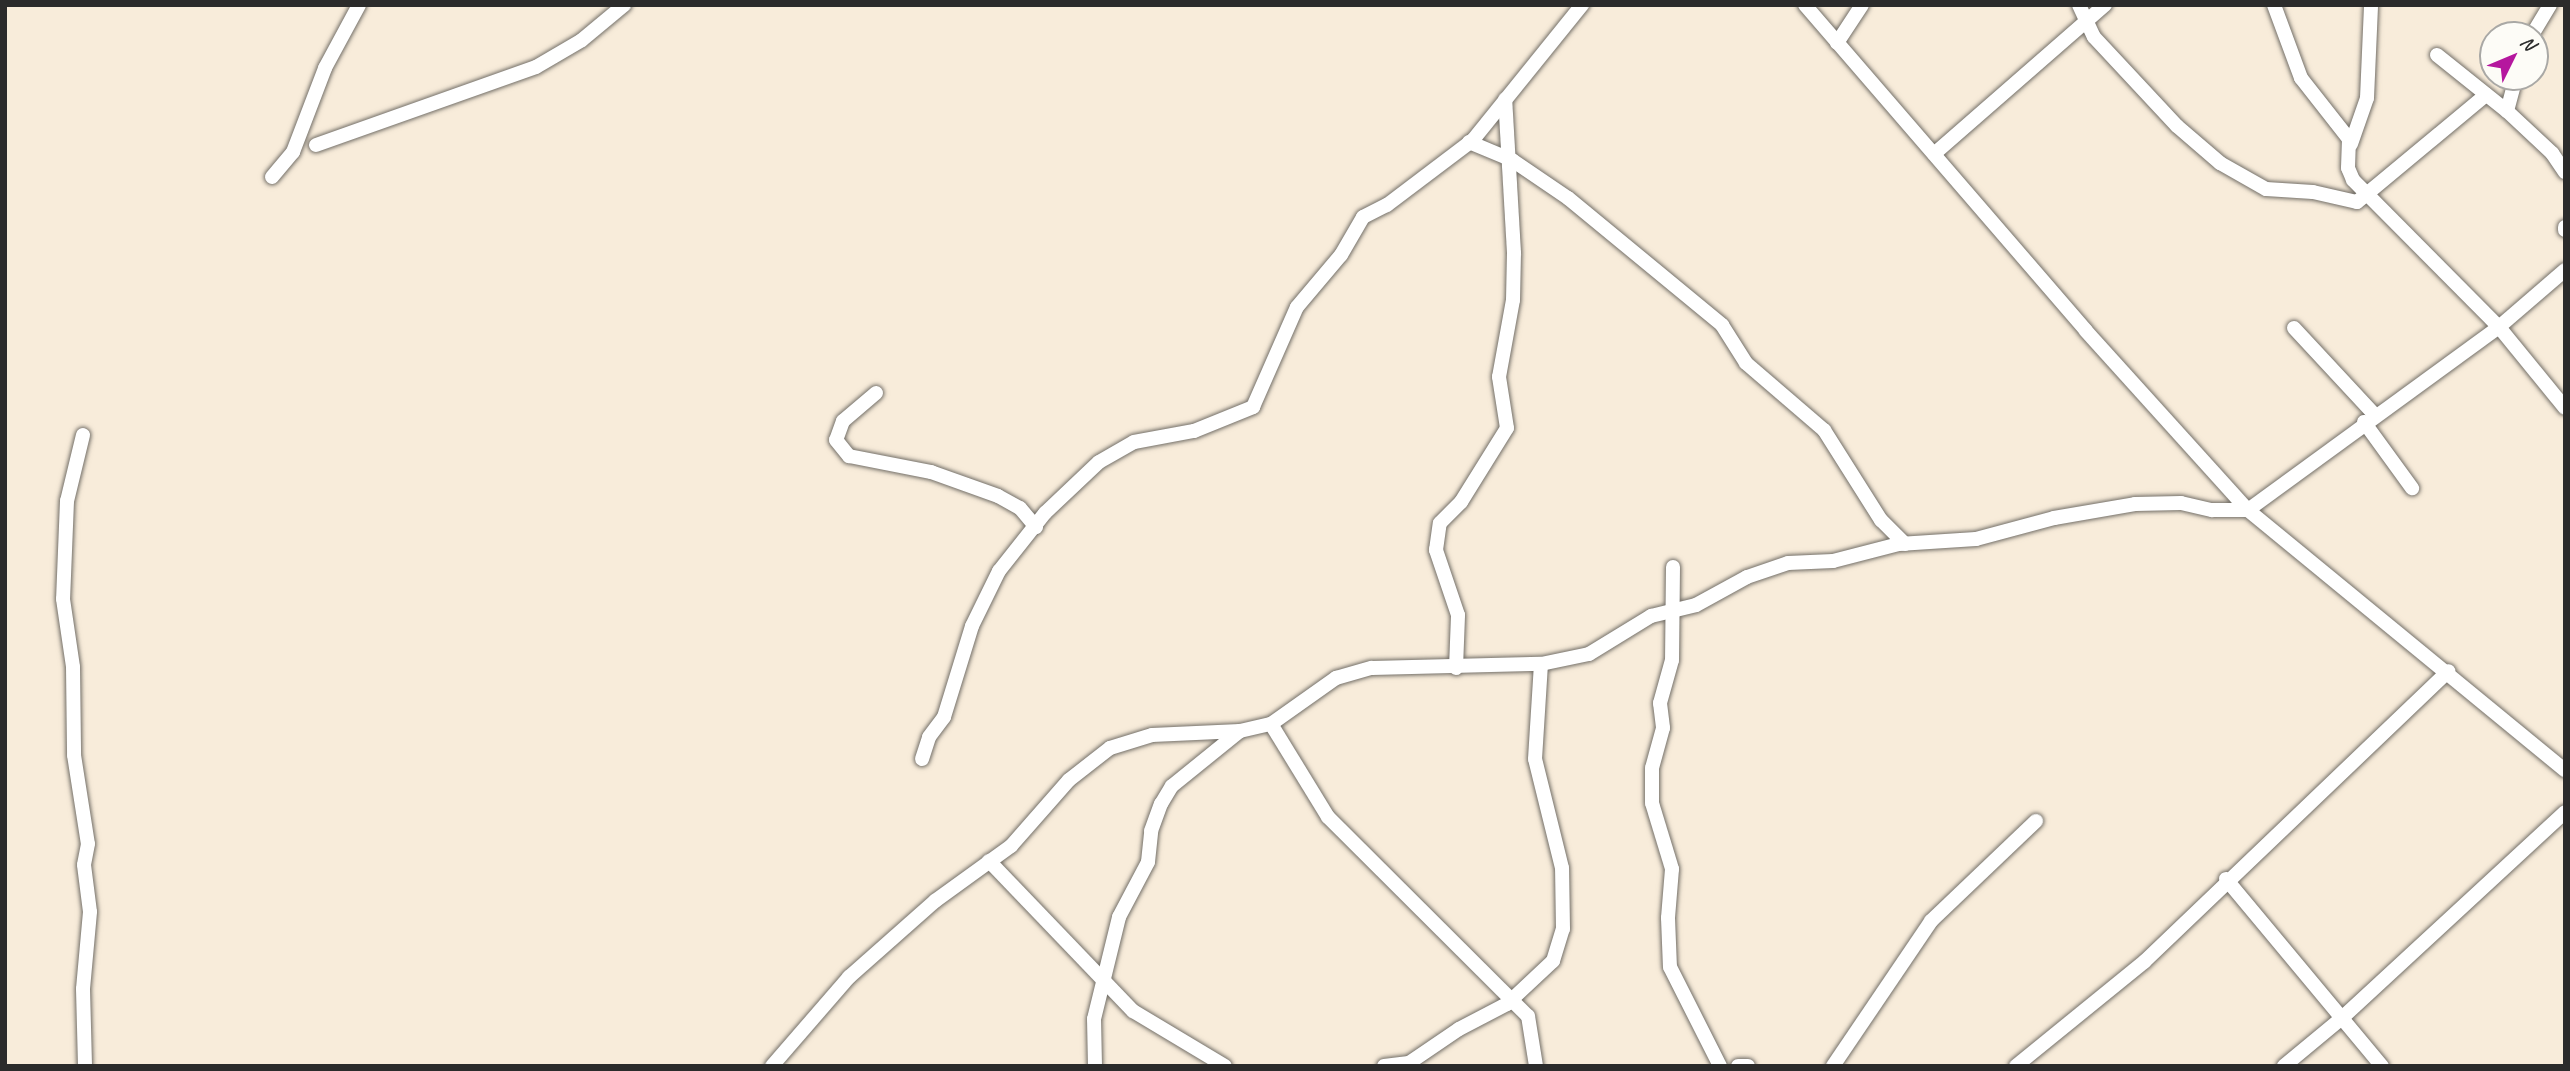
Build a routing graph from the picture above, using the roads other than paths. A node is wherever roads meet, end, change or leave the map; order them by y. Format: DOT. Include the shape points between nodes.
graph roads {
  1 [pos="359,5"];
  2 [pos="624,5"];
  3 [pos="1582,5"];
  4 [pos="1805,5"];
  5 [pos="1863,5"];
  6 [pos="2079,5"];
  7 [pos="2105,5"];
  8 [pos="2274,5"];
  9 [pos="2371,5"];
  10 [pos="2550,5"];
  11 [pos="2540,21"];
  12 [pos="2084,24"];
  13 [pos="1838,43"];
  14 [pos="2437,55"];
  15 [pos="2512,91"];
  16 [pos="2486,95"];
  17 [pos="1505,99"];
  18 [pos="2507,111"];
  19 [pos="1469,142"];
  20 [pos="2351,144"];
  21 [pos="316,145"];
  22 [pos="1934,154"];
  23 [pos="1512,160"];
  24 [pos="2565,172"];
  25 [pos="272,177"];
  26 [pos="2368,196"];
  27 [pos="2565,270"];
  28 [pos="2499,327"];
  29 [pos="2294,328"];
  30 [pos="876,393"];
  31 [pos="2565,408"];
  32 [pos="2369,418"];
  33 [pos="83,435"];
  34 [pos="2412,488"];
  35 [pos="2248,510"];
  36 [pos="1027,513"];
  37 [pos="1045,513"];
  38 [pos="1036,527"];
  39 [pos="1905,544"];
  40 [pos="1673,567"];
  41 [pos="1674,611"];
  42 [pos="1541,664"];
  43 [pos="1455,668"];
  44 [pos="2448,671"];
  45 [pos="1271,724"];
  46 [pos="1240,731"];
  47 [pos="922,759"];
  48 [pos="2565,770"];
  49 [pos="2565,812"];
  50 [pos="2036,821"];
  51 [pos="989,861"];
  52 [pos="2226,879"];
  53 [pos="1105,980"];
  54 [pos="1511,1001"];
  55 [pos="2343,1017"];
  56 [pos="85,1066"];
  57 [pos="772,1066"];
  58 [pos="1095,1066"];
  59 [pos="1225,1066"];
  60 [pos="1384,1066"];
  61 [pos="1536,1066"];
  62 [pos="1720,1066"];
  63 [pos="1738,1066"];
  64 [pos="1748,1066"];
  65 [pos="1833,1066"];
  66 [pos="2016,1066"];
  67 [pos="2284,1066"];
  68 [pos="2382,1066"];
  1 -- 25 [label="street" via="324,68 293,152"];
  2 -- 21 [label="street" via="582,40 536,67"];
  3 -- 17 [label="street"];
  4 -- 13 [label="street"];
  5 -- 13 [label="street"];
  6 -- 12 [label="street"];
  7 -- 12 [label="street"];
  8 -- 20 [label="street" via="2301,78"];
  9 -- 20 [label="street" via="2367,98"];
  10 -- 11 [label="street"];
  12 -- 22 [label="street"];
  12 -- 26 [label="street" via="2193,141 2254,184 2313,192 2353,204"];
  13 -- 22 [label="street"];
  14 -- 16 [label="street"];
  15 -- 18 [label="street"];
  16 -- 18 [label="street"];
  16 -- 26 [label="street"];
  17 -- 19 [label="street"];
  17 -- 23 [label="street"];
  18 -- 24 [label="street" via="2552,153"];
  19 -- 23 [label="street"];
  19 -- 37 [label="street" via="1388,205 1363,217 1341,255 1297,307 1253,407 1194,431 1134,442 1099,462"];
  20 -- 26 [label="street" via="2348,168"];
  22 -- 35 [label="street"];
  23 -- 39 [label="street" via="1568,198 1721,326 1746,363 1824,430 1881,520"];
  23 -- 43 [label="street" via="1513,300 1499,377 1507,428 1465,496 1440,523 1436,550 1455,597"];
  26 -- 28 [label="street"];
  27 -- 28 [label="street"];
  28 -- 31 [label="street"];
  28 -- 32 [label="street"];
  29 -- 32 [label="street"];
  30 -- 36 [label="street" via="843,421 836,440 849,456 931,472 998,496"];
  32 -- 34 [label="street"];
  32 -- 35 [label="street"];
  33 -- 56 [label="street" via="67,501 63,599 74,667 74,755 88,844 84,865 90,912 83,989"];
  35 -- 39 [label="street" via="2212,510 2181,502 2135,504 2054,518 1976,539"];
  35 -- 44 [label="street"];
  36 -- 37 [label="street"];
  36 -- 38 [label="street"];
  37 -- 38 [label="street"];
  38 -- 47 [label="street" via="999,571 972,626 953,693"];
  39 -- 41 [label="street" via="1833,561 1770,567 1696,605"];
  40 -- 41 [label="street"];
  41 -- 42 [label="street" via="1651,616 1589,654"];
  41 -- 62 [label="street" via="1672,660 1660,703 1663,728 1652,768 1653,803 1672,869 1670,967"];
  42 -- 43 [label="street"];
  42 -- 54 [label="street" via="1535,759 1560,852 1563,929 1553,961"];
  43 -- 45 [label="street" via="1388,666 1347,674"];
  44 -- 48 [label="street"];
  44 -- 52 [label="street"];
  45 -- 46 [label="street"];
  45 -- 54 [label="street" via="1328,817"];
  46 -- 51 [label="street" via="1152,735 1110,748 1069,780 1026,832"];
  46 -- 53 [label="street" via="1172,786 1161,803 1150,831 1148,862 1119,917"];
  49 -- 55 [label="street"];
  50 -- 65 [label="street" via="1931,921"];
  51 -- 53 [label="street"];
  51 -- 57 [label="street" via="849,977"];
  52 -- 55 [label="street"];
  52 -- 66 [label="street" via="2144,962"];
  53 -- 58 [label="street" via="1094,1019"];
  53 -- 59 [label="street" via="1148,1022"];
  54 -- 60 [label="street" via="1409,1063"];
  54 -- 61 [label="street" via="1528,1016"];
  55 -- 67 [label="street"];
  55 -- 68 [label="street"];
  63 -- 64 [label="street"];
}
